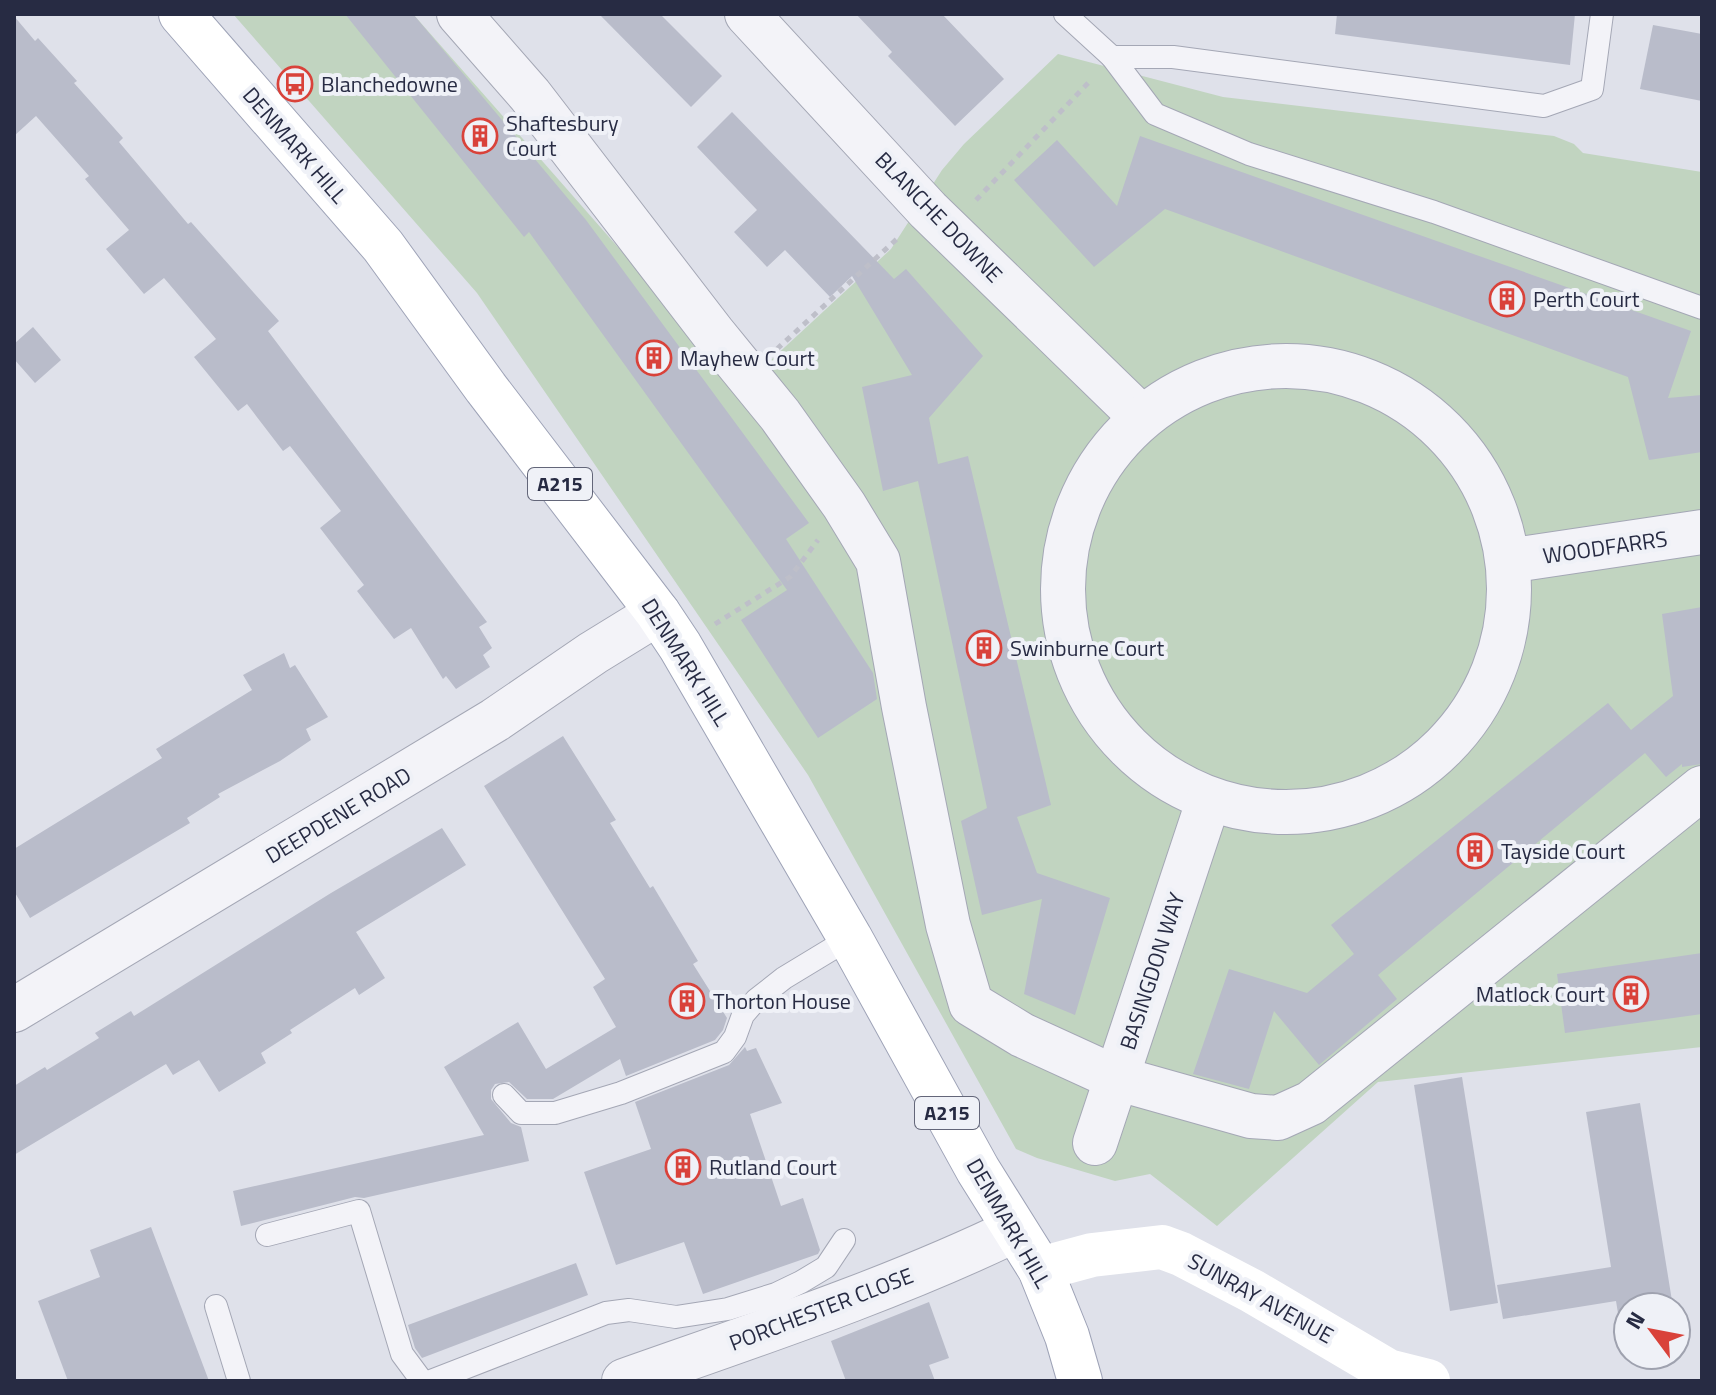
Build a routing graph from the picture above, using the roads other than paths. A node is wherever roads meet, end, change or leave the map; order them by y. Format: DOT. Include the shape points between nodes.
graph roads {
  1 [pos="181,14"];
  2 [pos="459,14"];
  3 [pos="747,14"];
  4 [pos="1065,14"];
  5 [pos="1602,14"];
  6 [pos="1112,57"];
  7 [pos="1702,308"];
  8 [pos="1138,414"];
  9 [pos="1702,532"];
  10 [pos="1508,561"];
  11 [pos="658,613"];
  12 [pos="1702,788"];
  13 [pos="1209,799"];
  14 [pos="850,938"];
  15 [pos="19,996"];
  16 [pos="1116,1078"];
  17 [pos="504,1095"];
  18 [pos="1095,1143"];
  19 [pos="1015,1230"];
  20 [pos="267,1235"];
  21 [pos="844,1240"];
  22 [pos="1040,1269"];
  23 [pos="216,1306"];
  24 [pos="239,1381"];
  25 [pos="422,1381"];
  26 [pos="431,1381"];
  27 [pos="624,1381"];
  28 [pos="1080,1381"];
  29 [pos="1428,1381"];
  1 -- 11 [label="main road, DENMARK HILL / A215" via="383,246"];
  2 -- 16 [label="street" via="530,95 780,415 878,561 948,925 971,1004 1022,1035"];
  3 -- 8 [label="street, BLANCHE DOWNE" via="938,219"];
  4 -- 6 [label="lane"];
  5 -- 6 [label="lane" via="1592,89 1544,106 1173,57"];
  6 -- 7 [label="lane" via="1155,114 1249,154 1434,212"];
  8 -- 10 [label="street" via="1158,399 1263,366 1340,372 1376,384 1410,402 1466,455 1500,523"];
  8 -- 13 [label="street" via="1097,471 1072,528 1064,564 1068,638 1096,707 1118,737 1165,777"];
  9 -- 10 [label="street, WOODFARRS"];
  10 -- 13 [label="street" via="1503,643 1489,683 1441,750 1371,796 1331,808 1290,813"];
  11 -- 14 [label="main road, DENMARK HILL / A215"];
  11 -- 15 [label="street, DEEPDENE ROAD" via="495,720"];
  12 -- 16 [label="street" via="1311,1103 1278,1118 1251,1116"];
  13 -- 16 [label="street, BASINGDON WAY"];
  14 -- 17 [label="lane" via="756,1000 724,1052 555,1113 521,1113"];
  14 -- 19 [label="main road, DENMARK HILL / A215"];
  16 -- 18 [label="street, BASINGDON WAY"];
  19 -- 22 [label="main road, DENMARK HILL / A215"];
  19 -- 27 [label="street, PORCHESTER CLOSE" via="769,1330"];
  20 -- 25 [label="lane" via="359,1211 402,1354"];
  21 -- 26 [label="lane" via="826,1267 776,1294 695,1316 606,1313"];
  22 -- 28 [label="main road, DENMARK HILL / A215"];
  22 -- 29 [label="main road, SUNRAY AVENUE" via="1092,1255 1162,1247 1252,1291 1388,1371"];
  23 -- 24 [label="lane"];
}
